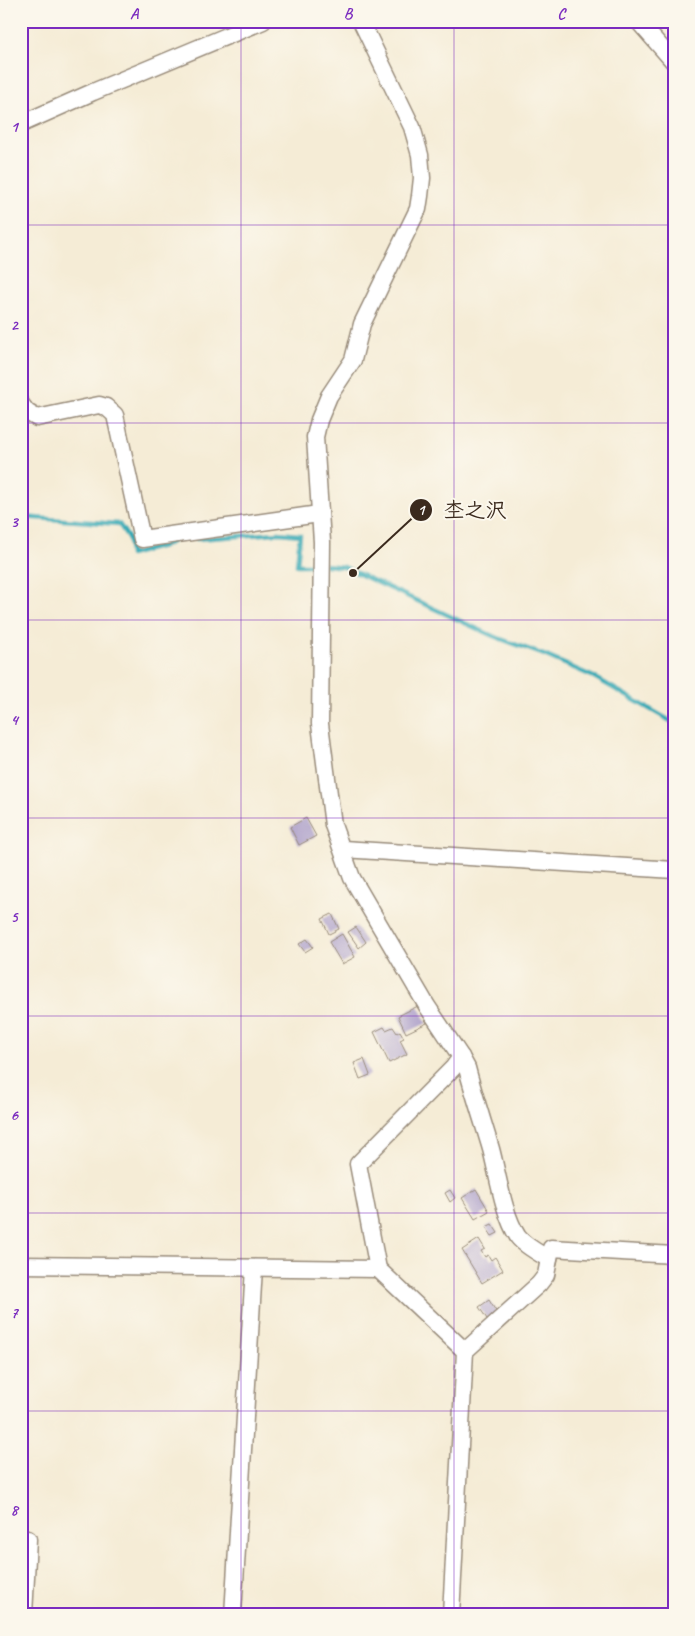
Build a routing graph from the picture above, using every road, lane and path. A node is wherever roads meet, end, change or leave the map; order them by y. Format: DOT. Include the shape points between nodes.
graph roads {
  1 [pos="263,21"];
  2 [pos="361,21"];
  3 [pos="638,21"];
  4 [pos="674,62"];
  5 [pos="21,124"];
  6 [pos="21,404"];
  7 [pos="319,514"];
  8 [pos="343,849"];
  9 [pos="674,870"];
  10 [pos="461,1057"];
  11 [pos="674,1255"];
  12 [pos="549,1259"];
  13 [pos="21,1265"];
  14 [pos="254,1268"];
  15 [pos="378,1269"];
  16 [pos="465,1351"];
  17 [pos="21,1539"];
  18 [pos="24,1615"];
  19 [pos="233,1615"];
  20 [pos="451,1615"];
  1 -- 5 [label="street"];
  2 -- 7 [label="street" via="412,128 420,155 422,178 418,209 362,324 353,360 329,396 319,420 315,437"];
  3 -- 4 [label="street"];
  6 -- 7 [label="street" via="37,418 98,405 116,415 142,539"];
  7 -- 8 [label="street" via="322,542 320,724 333,825"];
  8 -- 9 [label="street"];
  8 -- 10 [label="street" via="352,878 427,1006"];
  10 -- 12 [label="street" via="467,1068 514,1230 520,1239"];
  10 -- 15 [label="street" via="358,1164"];
  11 -- 12 [label="street" via="551,1248"];
  12 -- 16 [label="street" via="546,1275 538,1284"];
  13 -- 14 [label="street"];
  14 -- 15 [label="street"];
  14 -- 19 [label="street"];
  15 -- 16 [label="street"];
  16 -- 20 [label="street"];
  17 -- 18 [label="street" via="28,1539"];
}
